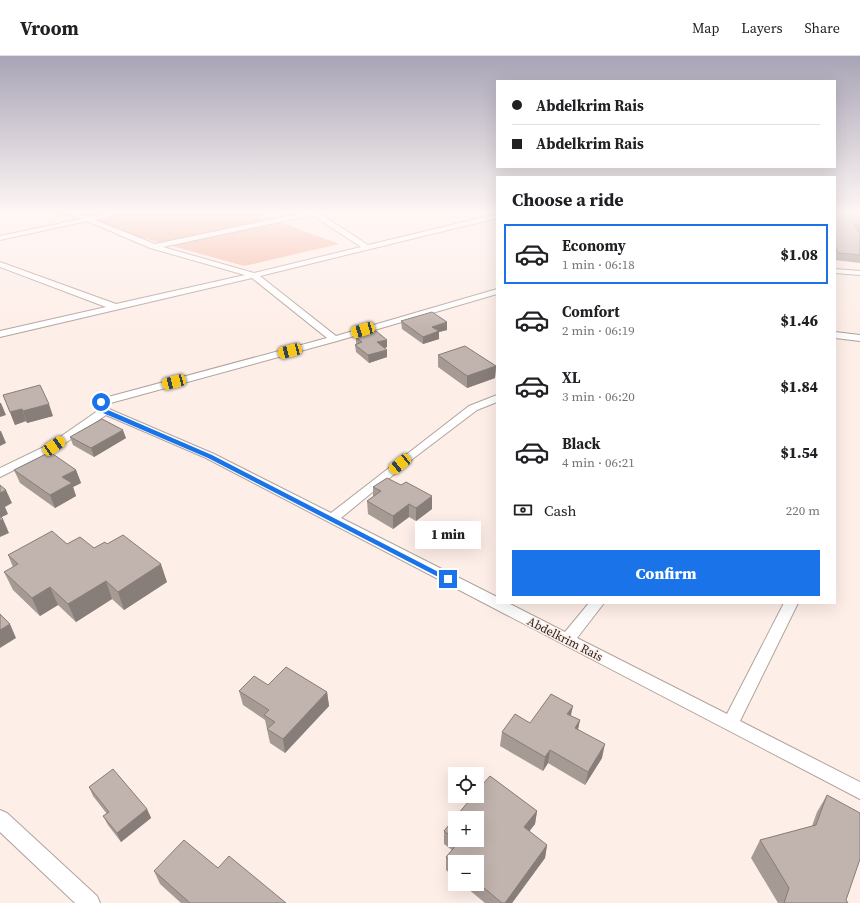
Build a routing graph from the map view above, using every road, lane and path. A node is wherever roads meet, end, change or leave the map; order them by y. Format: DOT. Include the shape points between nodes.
graph roads {
  1 [pos="172,252"];
  2 [pos="353,252"];
  3 [pos="0,264"];
  4 [pos="836,271"];
  5 [pos="860,273"];
  6 [pos="254,275"];
  7 [pos="496,290"];
  8 [pos="115,307"];
  9 [pos="0,334"];
  10 [pos="836,335"];
  11 [pos="860,338"];
  12 [pos="334,339"];
  13 [pos="496,398"];
  14 [pos="103,407"];
  15 [pos="0,473"];
  16 [pos="332,519"];
  17 [pos="496,603"];
  18 [pos="497,604"];
  19 [pos="596,604"];
  20 [pos="790,604"];
  21 [pos="567,640"];
  22 [pos="730,724"];
  23 [pos="860,791"];
  24 [pos="0,819"];
  25 [pos="90,903"];
  1 -- 6 [label="street"];
  2 -- 6 [label="street"];
  3 -- 8 [label="street"];
  4 -- 5 [label="street"];
  6 -- 8 [label="street"];
  6 -- 12 [label="street"];
  7 -- 12 [label="street"];
  8 -- 9 [label="street"];
  10 -- 11 [label="street"];
  12 -- 14 [label="street"];
  13 -- 16 [label="street" via="473,408"];
  14 -- 15 [label="street" via="54,446"];
  14 -- 16 [label="street, Abdelkrim Rais" via="210,456"];
  16 -- 17 [label="street, Abdelkrim Rais"];
  18 -- 21 [label="street, Abdelkrim Rais"];
  19 -- 21 [label="street"];
  20 -- 22 [label="street"];
  21 -- 22 [label="street, Abdelkrim Rais"];
  22 -- 23 [label="street, Abdelkrim Rais"];
  24 -- 25 [label="street"];
}
